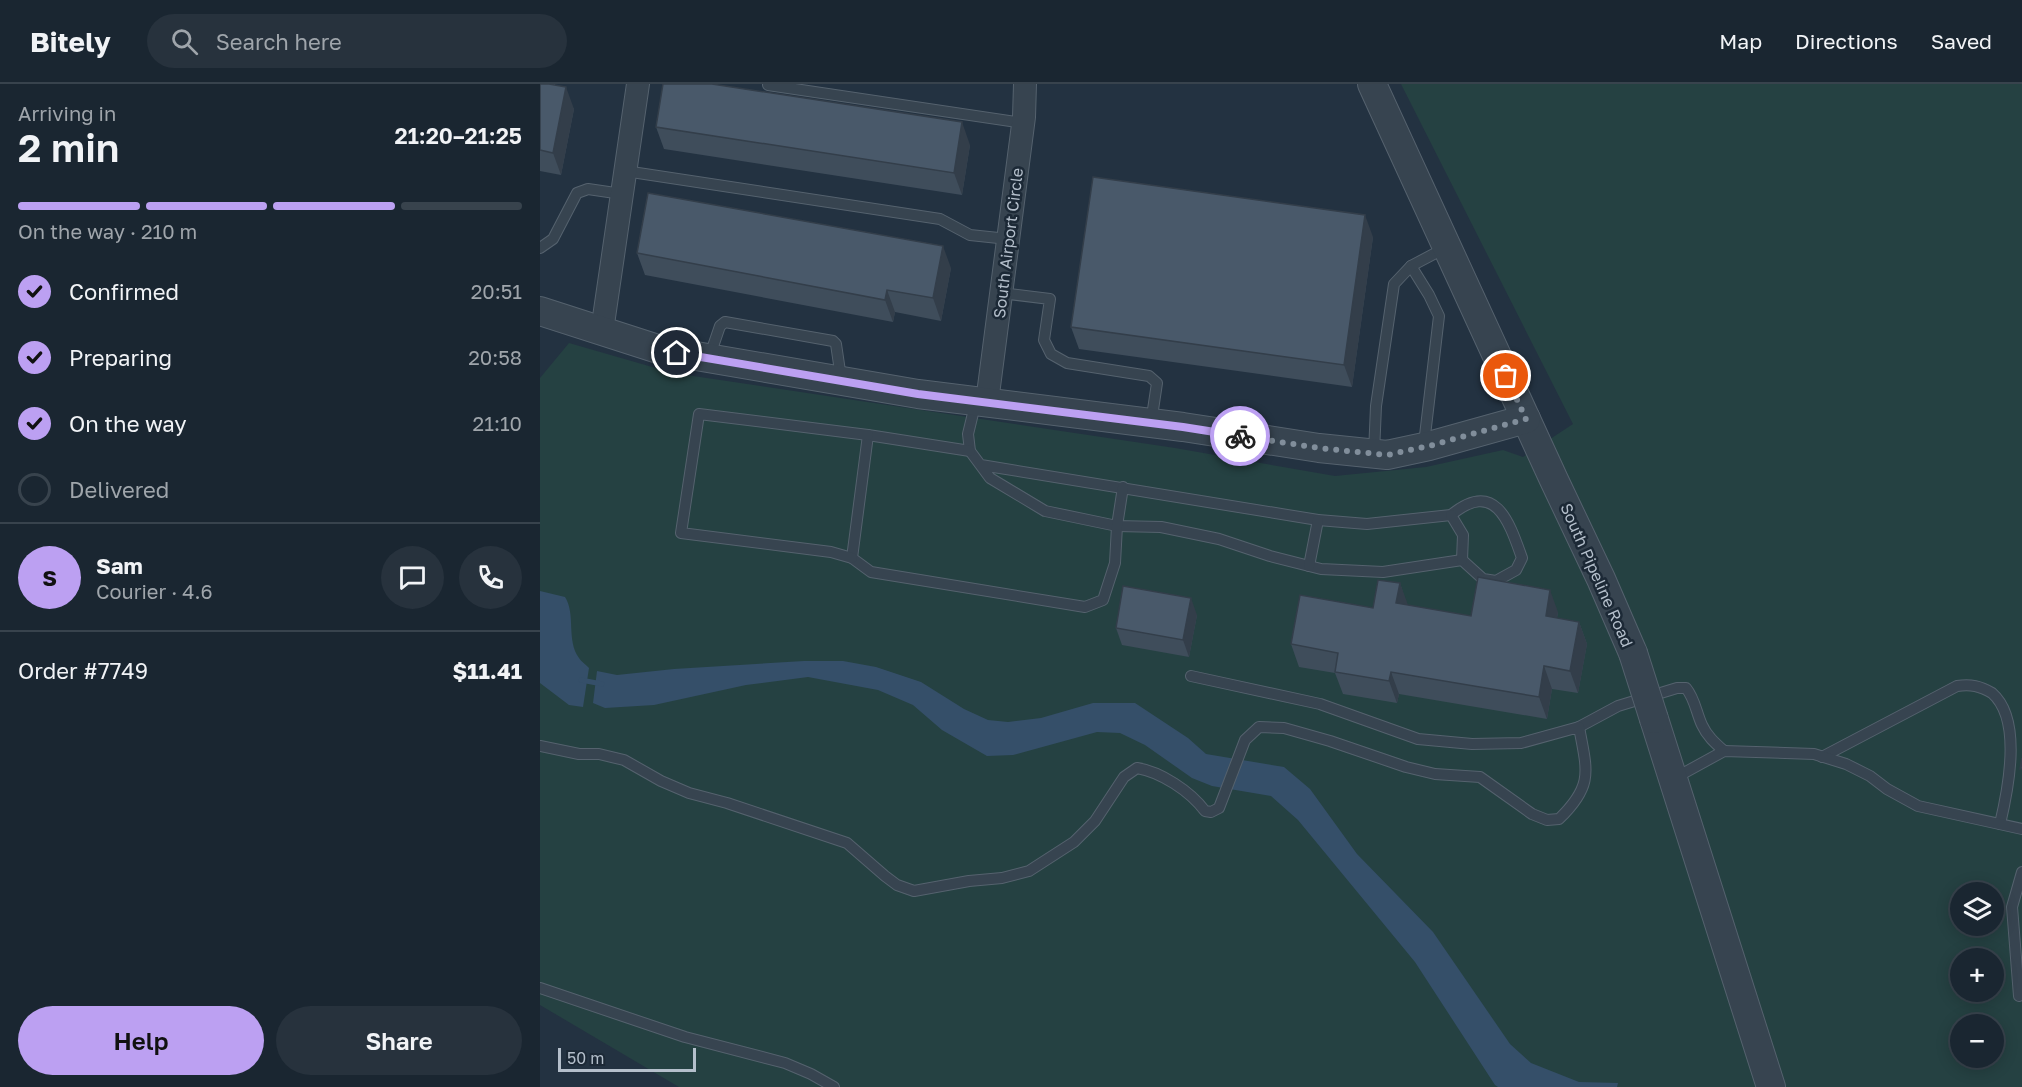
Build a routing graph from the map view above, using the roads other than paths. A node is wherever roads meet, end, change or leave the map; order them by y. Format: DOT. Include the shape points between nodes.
graph roads {
  1 [pos="638,84"];
  2 [pos="764,84"];
  3 [pos="1025,84"];
  4 [pos="1372,84"];
  5 [pos="1023,123"];
  6 [pos="625,171"];
  7 [pos="622,194"];
  8 [pos="1008,239"];
  9 [pos="1448,247"];
  10 [pos="540,248"];
  11 [pos="1411,266"];
  12 [pos="1001,293"];
  13 [pos="541,313"];
  14 [pos="602,331"];
  15 [pos="709,358"];
  16 [pos="842,381"];
  17 [pos="981,402"];
  18 [pos="1526,419"];
  19 [pos="1151,423"];
  20 [pos="868,435"];
  21 [pos="1424,447"];
  22 [pos="970,452"];
  23 [pos="1374,454"];
  24 [pos="981,465"];
  25 [pos="1123,487"];
  26 [pos="1451,515"];
  27 [pos="1318,520"];
  28 [pos="1117,526"];
  29 [pos="852,558"];
  30 [pos="1462,560"];
  31 [pos="1310,566"];
  32 [pos="1191,676"];
  33 [pos="1579,727"];
  34 [pos="540,746"];
  35 [pos="1724,751"];
  36 [pos="1822,757"];
  37 [pos="1673,779"];
  38 [pos="2000,824"];
  39 [pos="2022,829"];
  40 [pos="2022,872"];
  41 [pos="2022,984"];
  42 [pos="540,988"];
  43 [pos="2020,1000"];
  44 [pos="834,1087"];
  45 [pos="1771,1087"];
  1 -- 6 [label="street"];
  2 -- 5 [label="lane"];
  3 -- 5 [label="street, South Airport Circle"];
  4 -- 9 [label="street, South Pipeline Road"];
  5 -- 8 [label="street, South Airport Circle"];
  6 -- 7 [label="street"];
  6 -- 8 [label="lane" via="940,219 970,235"];
  7 -- 10 [label="lane" via="588,189 577,193 553,239"];
  7 -- 14 [label="street"];
  8 -- 12 [label="street, South Airport Circle"];
  9 -- 11 [label="lane"];
  9 -- 18 [label="street, South Pipeline Road"];
  11 -- 21 [label="lane" via="1439,316"];
  11 -- 23 [label="lane" via="1394,284"];
  12 -- 17 [label="street, South Airport Circle"];
  12 -- 19 [label="lane" via="1050,300 1044,340 1051,354 1067,363 1149,376 1157,383"];
  13 -- 14 [label="street"];
  14 -- 15 [label="street" via="661,350"];
  15 -- 16 [label="street"];
  15 -- 16 [label="lane" via="725,322 833,341"];
  16 -- 17 [label="street"];
  17 -- 19 [label="street"];
  17 -- 22 [label="lane" via="968,434"];
  18 -- 21 [label="street"];
  18 -- 37 [label="street, South Pipeline Road, bridge" via="1633,653"];
  19 -- 23 [label="street"];
  20 -- 22 [label="lane"];
  20 -- 29 [label="lane"];
  20 -- 29 [label="lane" via="699,414 681,533"];
  21 -- 23 [label="street"];
  22 -- 24 [label="lane"];
  24 -- 25 [label="lane"];
  24 -- 28 [label="lane" via="990,478 1045,512"];
  25 -- 27 [label="lane"];
  25 -- 28 [label="lane"];
  26 -- 27 [label="lane" via="1367,524"];
  26 -- 30 [label="lane" via="1463,535"];
  26 -- 30 [label="lane" via="1458,508 1487,500 1498,508 1513,531 1522,558 1516,570 1496,581 1483,579"];
  27 -- 31 [label="lane"];
  28 -- 29 [label="lane" via="1115,563 1103,600 1084,607 871,572"];
  28 -- 31 [label="lane" via="1161,527 1207,536"];
  30 -- 31 [label="lane" via="1383,572"];
  32 -- 33 [label="lane" via="1320,704 1418,739 1521,743"];
  33 -- 34 [label="lane" via="1586,779 1573,806 1559,819 1547,820 1532,814 1480,777 1435,774 1284,728 1259,727 1245,740 1219,808 1211,812 1159,775 1137,768 1124,777 1095,820 1074,842 1029,871 914,891 897,885 847,843 727,802 689,794 624,760"];
  33 -- 35 [label="lane" via="1618,706 1686,688 1702,725"];
  35 -- 36 [label="lane"];
  35 -- 37 [label="lane"];
  36 -- 38 [label="lane" via="1870,776 1918,806"];
  36 -- 38 [label="lane" via="1957,686 1982,687 2005,705 2016,731 2013,768"];
  37 -- 45 [label="street, South Pipeline Road"];
  38 -- 39 [label="lane"];
  40 -- 43 [label="lane" via="2012,907"];
  41 -- 43 [label="lane"];
  42 -- 44 [label="lane" via="685,1037 785,1063"];
}
